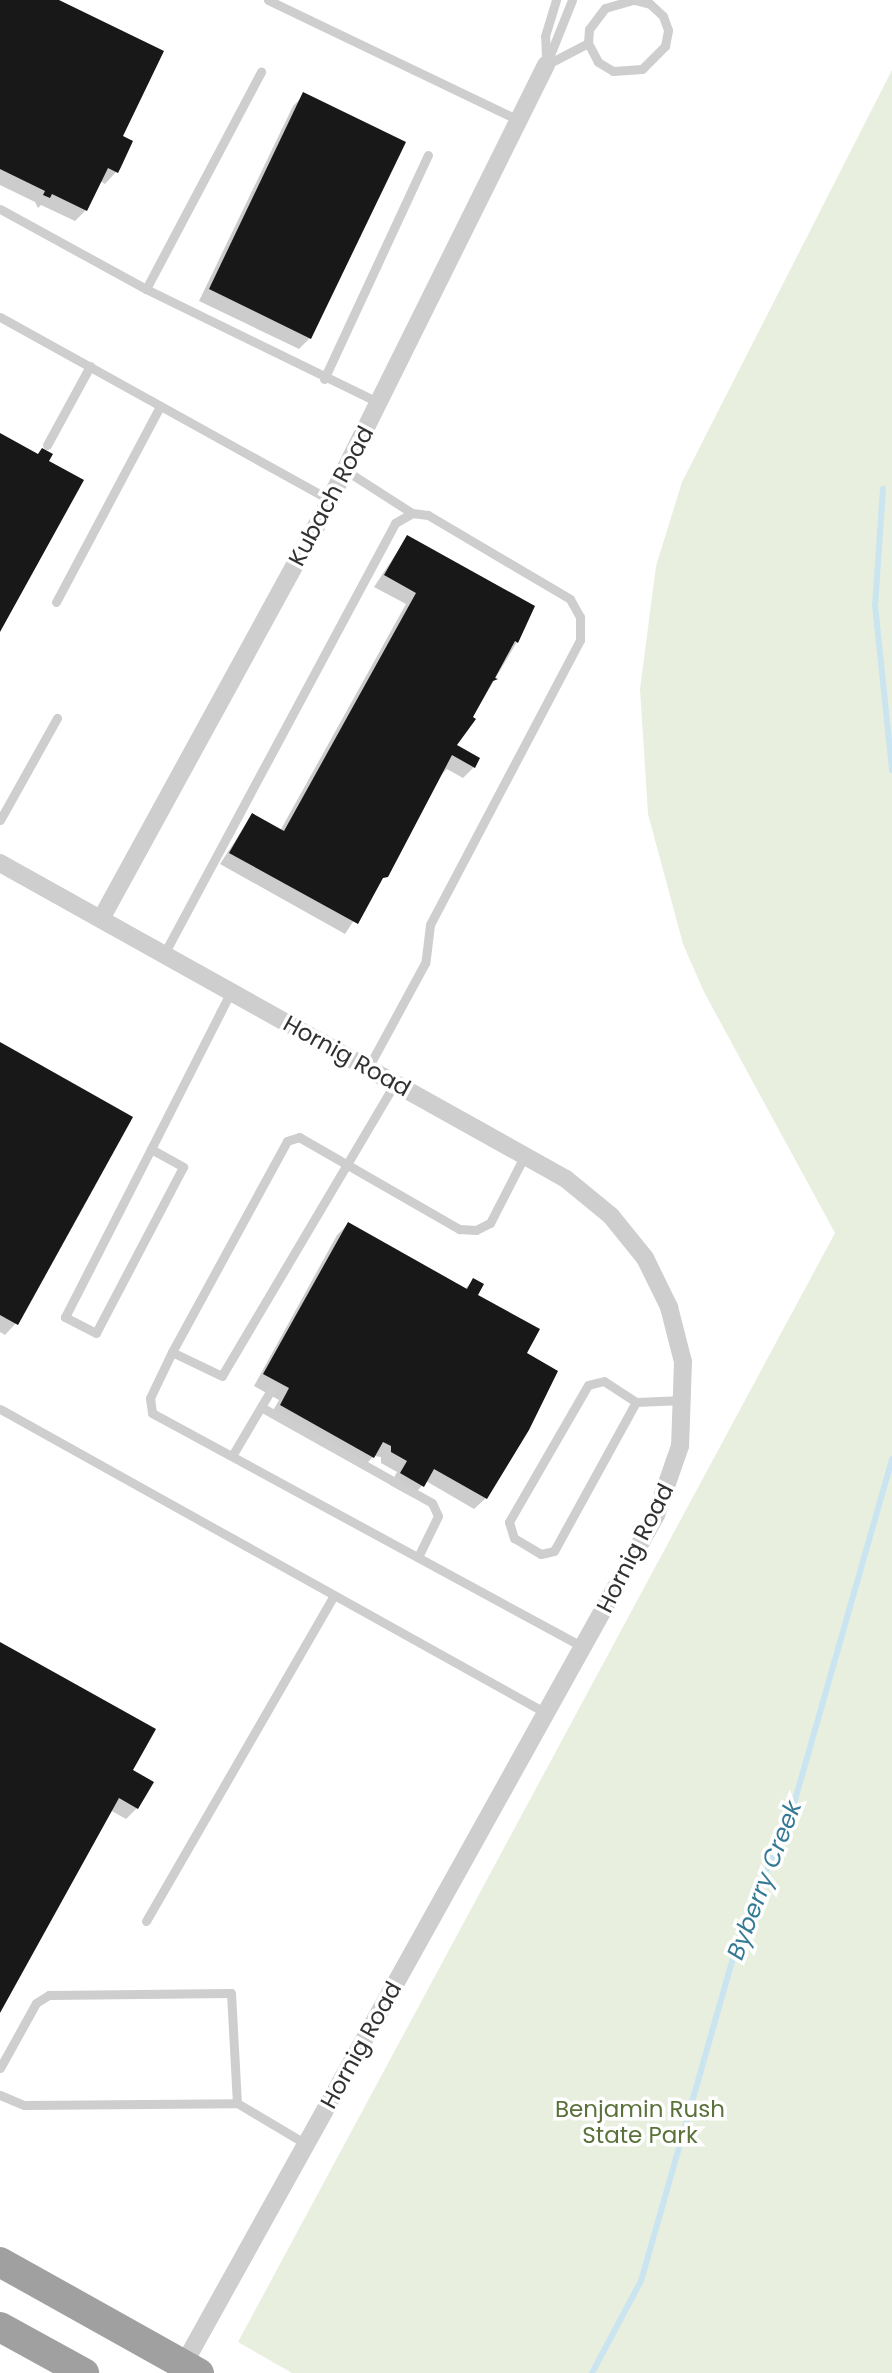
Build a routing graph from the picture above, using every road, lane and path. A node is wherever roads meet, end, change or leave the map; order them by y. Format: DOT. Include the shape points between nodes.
graph roads {
  1 [pos="268,0"];
  2 [pos="556,0"];
  3 [pos="572,0"];
  4 [pos="634,0"];
  5 [pos="588,44"];
  6 [pos="546,65"];
  7 [pos="261,72"];
  8 [pos="519,120"];
  9 [pos="428,155"];
  10 [pos="0,209"];
  11 [pos="146,289"];
  12 [pos="0,317"];
  13 [pos="90,366"];
  14 [pos="324,379"];
  15 [pos="380,403"];
  16 [pos="160,406"];
  17 [pos="47,445"];
  18 [pos="345,470"];
  19 [pos="330,500"];
  20 [pos="412,513"];
  21 [pos="56,602"];
  22 [pos="57,718"];
  23 [pos="0,820"];
  24 [pos="0,863"];
  25 [pos="101,919"];
  26 [pos="164,954"];
  27 [pos="231,991"];
  28 [pos="368,1068"];
  29 [pos="395,1083"];
  30 [pos="151,1149"];
  31 [pos="525,1155"];
  32 [pos="346,1166"];
  33 [pos="172,1352"];
  34 [pos="272,1388"];
  35 [pos="685,1400"];
  36 [pos="636,1402"];
  37 [pos="261,1407"];
  38 [pos="0,1409"];
  39 [pos="232,1457"];
  40 [pos="418,1557"];
  41 [pos="334,1595"];
  42 [pos="583,1647"];
  43 [pos="546,1713"];
  44 [pos="146,1921"];
  45 [pos="0,2068"];
  46 [pos="0,2095"];
  47 [pos="237,2103"];
  48 [pos="306,2144"];
  49 [pos="0,2262"];
  50 [pos="0,2326"];
  51 [pos="187,2370"];
  52 [pos="83,2373"];
  1 -- 8 [label="lane"];
  2 -- 6 [label="lane" via="545,36"];
  3 -- 6 [label="lane"];
  4 -- 5 [label="lane" via="605,8 589,29"];
  4 -- 5 [label="lane" via="657,10 668,30 665,46 652,62 629,72 613,71 598,62"];
  5 -- 6 [label="lane"];
  6 -- 8 [label="street, Kubach Road"];
  7 -- 11 [label="lane"];
  8 -- 15 [label="street, Kubach Road"];
  9 -- 14 [label="lane"];
  10 -- 11 [label="lane"];
  11 -- 14 [label="lane"];
  12 -- 13 [label="lane"];
  13 -- 16 [label="lane"];
  13 -- 17 [label="lane"];
  14 -- 15 [label="lane"];
  15 -- 18 [label="street, Kubach Road"];
  16 -- 19 [label="lane"];
  16 -- 21 [label="lane"];
  18 -- 19 [label="street, Kubach Road"];
  18 -- 20 [label="lane"];
  19 -- 25 [label="street, Kubach Road"];
  20 -- 26 [label="lane" via="395,523"];
  20 -- 28 [label="lane" via="428,515 570,598 580,617 580,640 430,925 425,962"];
  22 -- 23 [label="lane"];
  24 -- 25 [label="street, Hornig Road"];
  25 -- 26 [label="street, Hornig Road"];
  26 -- 27 [label="street, Hornig Road"];
  27 -- 28 [label="street, Hornig Road"];
  27 -- 30 [label="lane"];
  28 -- 29 [label="street, Hornig Road"];
  29 -- 31 [label="street, Hornig Road"];
  29 -- 32 [label="lane"];
  30 -- 30 [label="lane" via="65,1317 96,1333 183,1167"];
  31 -- 32 [label="lane" via="490,1223 476,1230 459,1229"];
  31 -- 35 [label="street, Hornig Road" via="589,1196 645,1258 677,1334"];
  32 -- 33 [label="lane" via="222,1376"];
  32 -- 33 [label="lane" via="299,1137 287,1141"];
  33 -- 39 [label="lane" via="150,1398 152,1413"];
  34 -- 37 [label="lane"];
  35 -- 36 [label="lane"];
  35 -- 42 [label="street, Hornig Road" via="680,1446 665,1495"];
  36 -- 36 [label="lane" via="554,1551 541,1554 514,1538 509,1522 587,1385 604,1381"];
  37 -- 39 [label="lane"];
  37 -- 40 [label="lane" via="432,1503 438,1516"];
  38 -- 41 [label="lane"];
  39 -- 40 [label="lane"];
  40 -- 42 [label="lane"];
  41 -- 43 [label="lane"];
  41 -- 44 [label="lane"];
  42 -- 43 [label="street, Hornig Road"];
  43 -- 48 [label="street, Hornig Road"];
  45 -- 47 [label="lane" via="36,2003 49,1996 231,1993"];
  46 -- 47 [label="lane" via="24,2105"];
  47 -- 48 [label="lane"];
  48 -- 51 [label="street, Hornig Road"];
  49 -- 51 [label="highway"];
  50 -- 52 [label="highway"];
}
